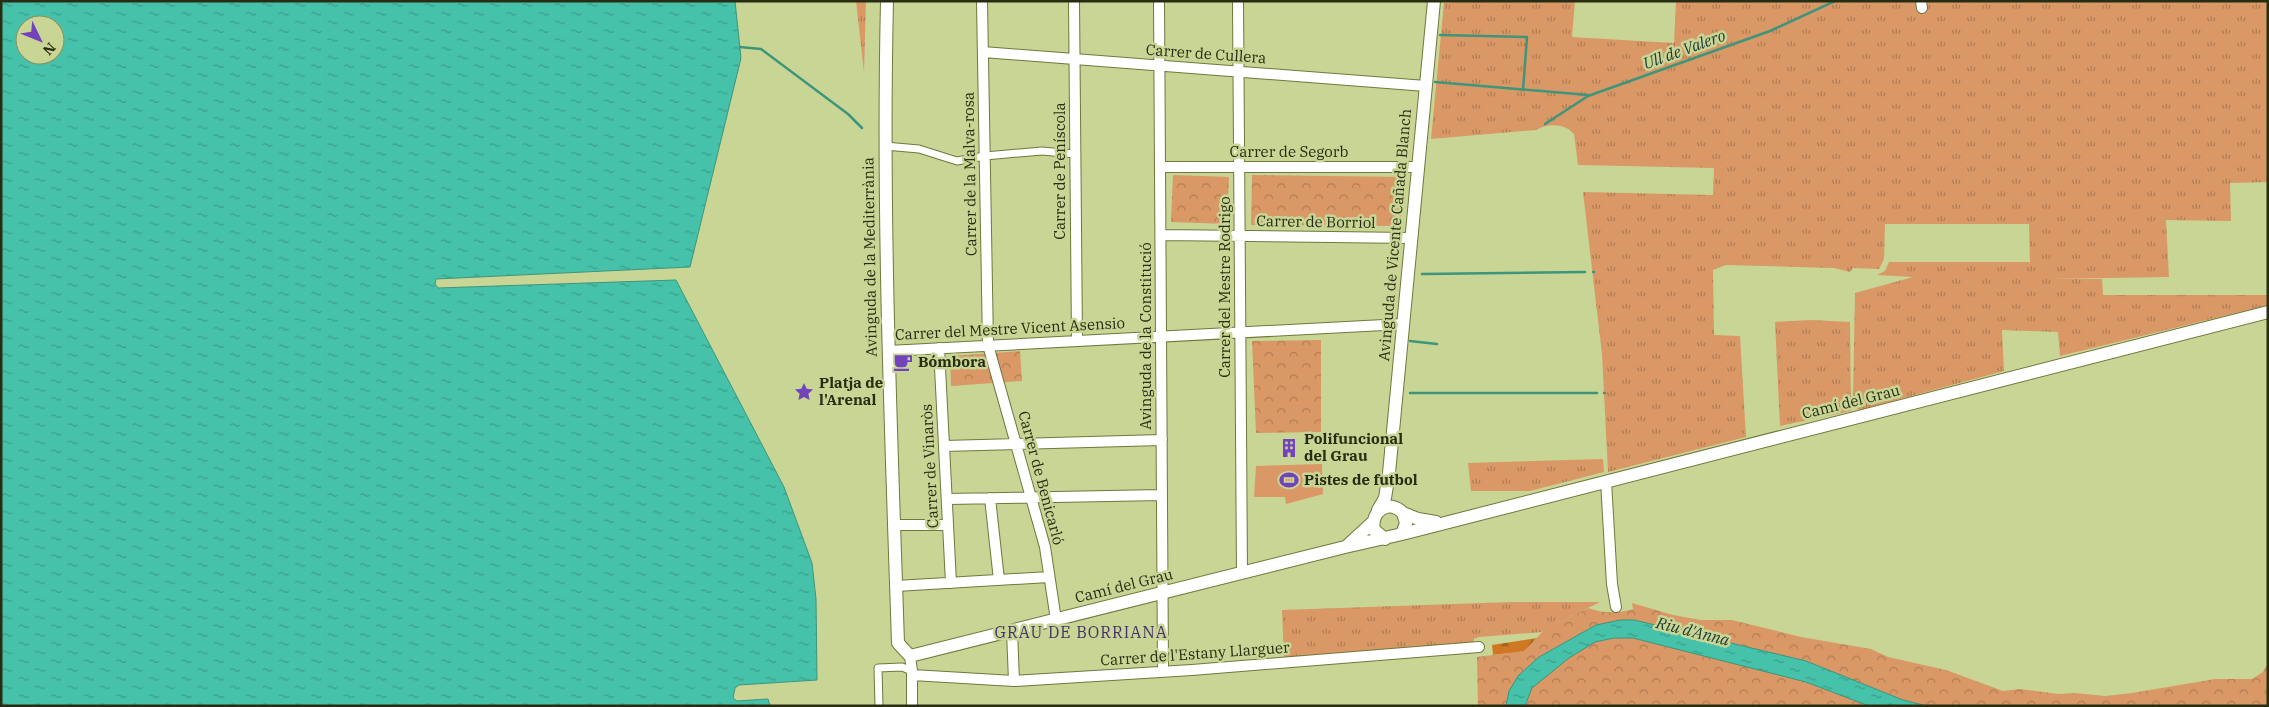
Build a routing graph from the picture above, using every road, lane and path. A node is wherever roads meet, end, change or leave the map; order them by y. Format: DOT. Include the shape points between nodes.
graph roads {
  1 [pos="887,1"];
  2 [pos="982,1"];
  3 [pos="1074,1"];
  4 [pos="1159,1"];
  5 [pos="1238,1"];
  6 [pos="1434,1"];
  7 [pos="983,52"];
  8 [pos="1074,59"];
  9 [pos="1160,65"];
  10 [pos="1239,71"];
  11 [pos="1426,86"];
  12 [pos="884,146"];
  13 [pos="1075,154"];
  14 [pos="985,156"];
  15 [pos="1160,167"];
  16 [pos="1240,167"];
  17 [pos="1418,167"];
  18 [pos="1161,235"];
  19 [pos="1240,236"];
  20 [pos="1411,238"];
  21 [pos="2268,312"];
  22 [pos="1403,324"];
  23 [pos="1240,332"];
  24 [pos="1161,336"];
  25 [pos="1076,341"];
  26 [pos="988,345"];
  27 [pos="939,348"];
  28 [pos="888,351"];
  29 [pos="1162,440"];
  30 [pos="1016,444"];
  31 [pos="944,446"];
  32 [pos="1389,473"];
  33 [pos="1606,481"];
  34 [pos="1162,495"];
  35 [pos="990,498"];
  36 [pos="1031,498"];
  37 [pos="947,499"];
  38 [pos="1378,510"];
  39 [pos="1401,511"];
  40 [pos="1441,522"];
  41 [pos="1372,523"];
  42 [pos="894,525"];
  43 [pos="948,525"];
  44 [pos="1402,534"];
  45 [pos="1385,539"];
  46 [pos="1345,547"];
  47 [pos="1242,573"];
  48 [pos="1049,577"];
  49 [pos="999,580"];
  50 [pos="951,583"];
  51 [pos="896,586"];
  52 [pos="1163,593"];
  53 [pos="1616,607"];
  54 [pos="1056,620"];
  55 [pos="1012,631"];
  56 [pos="1479,646"];
  57 [pos="910,656"];
  58 [pos="1163,671"];
  59 [pos="912,673"];
  60 [pos="1014,681"];
  61 [pos="879,706"];
  62 [pos="912,706"];
  1 -- 12 [label="street, Avinguda de la Mediterrània"];
  2 -- 7 [label="street, Carrer de la Malva-rosa"];
  3 -- 8 [label="street, Carrer de Peníscola"];
  4 -- 9 [label="street, Avinguda de la Constitució"];
  5 -- 10 [label="street, Carrer del Mestre Rodrigo"];
  6 -- 11 [label="street, Avinguda de Vicente Cañada Blanch"];
  7 -- 8 [label="street, Carrer de Cullera"];
  7 -- 14 [label="street, Carrer de la Malva-rosa"];
  8 -- 9 [label="street, Carrer de Cullera"];
  8 -- 13 [label="street, Carrer de Peníscola"];
  9 -- 10 [label="street, Carrer de Cullera"];
  9 -- 15 [label="street, Avinguda de la Constitució"];
  10 -- 11 [label="street, Carrer de Cullera"];
  10 -- 16 [label="street, Carrer del Mestre Rodrigo"];
  11 -- 17 [label="street, Avinguda de Vicente Cañada Blanch"];
  12 -- 14 [label="street" via="919,148 957,161"];
  12 -- 28 [label="street, Avinguda de la Mediterrània"];
  13 -- 14 [label="street" via="1042,151"];
  13 -- 25 [label="street, Carrer de Peníscola"];
  14 -- 26 [label="street, Carrer de la Malva-rosa"];
  15 -- 16 [label="street, Carrer de Segorb"];
  15 -- 18 [label="street, Avinguda de la Constitució"];
  16 -- 17 [label="street, Carrer de Segorb"];
  16 -- 19 [label="street, Carrer del Mestre Rodrigo"];
  17 -- 20 [label="street, Avinguda de Vicente Cañada Blanch"];
  18 -- 19 [label="street, Carrer de Borriol"];
  18 -- 24 [label="street, Avinguda de la Constitució"];
  19 -- 20 [label="street, Carrer de Borriol"];
  19 -- 23 [label="street, Carrer del Mestre Rodrigo"];
  20 -- 22 [label="street, Avinguda de Vicente Cañada Blanch"];
  21 -- 33 [label="street, Camí del Grau"];
  22 -- 23 [label="street, Carrer del Mestre Vicent Asensio"];
  22 -- 32 [label="street, Avinguda de Vicente Cañada Blanch"];
  23 -- 24 [label="street, Carrer del Mestre Vicent Asensio"];
  23 -- 47 [label="street, Carrer del Mestre Rodrigo"];
  24 -- 25 [label="street, Carrer del Mestre Vicent Asensio"];
  24 -- 29 [label="street, Avinguda de la Constitució"];
  25 -- 26 [label="street, Carrer del Mestre Vicent Asensio"];
  26 -- 27 [label="street, Carrer del Mestre Vicent Asensio"];
  26 -- 30 [label="street, Carrer de Benicarló"];
  27 -- 28 [label="street, Carrer del Mestre Vicent Asensio"];
  27 -- 31 [label="street, Carrer de Vinaròs"];
  28 -- 42 [label="street, Avinguda de la Mediterrània"];
  29 -- 30 [label="street"];
  29 -- 34 [label="street, Avinguda de la Constitució"];
  30 -- 31 [label="street"];
  30 -- 36 [label="street, Carrer de Benicarló"];
  31 -- 37 [label="street, Carrer de Vinaròs"];
  32 -- 38 [label="street, Avinguda de Vicente Cañada Blanch" via="1385,498"];
  32 -- 39 [label="street, Avinguda de Vicente Cañada Blanch"];
  33 -- 40 [label="street, Camí del Grau"];
  33 -- 53 [label="street"];
  34 -- 36 [label="street"];
  34 -- 52 [label="street, Avinguda de la Constitució"];
  35 -- 36 [label="street"];
  35 -- 37 [label="street"];
  35 -- 49 [label="street"];
  36 -- 48 [label="street, Carrer de Benicarló" via="1045,547"];
  37 -- 43 [label="street, Carrer de Vinaròs"];
  38 -- 39 [label="street" via="1392,506"];
  38 -- 41 [label="street"];
  39 -- 40 [label="street, Camí del Grau" via="1418,519"];
  39 -- 44 [label="street" via="1406,523"];
  40 -- 44 [label="street, Camí del Grau"];
  41 -- 45 [label="street" via="1374,530"];
  41 -- 46 [label="street, Camí del Grau"];
  42 -- 43 [label="street"];
  42 -- 51 [label="street, Avinguda de la Mediterrània"];
  43 -- 50 [label="street, Carrer de Vinaròs"];
  44 -- 45 [label="street"];
  45 -- 46 [label="street, Camí del Grau"];
  46 -- 47 [label="street, Camí del Grau"];
  47 -- 52 [label="street, Camí del Grau"];
  48 -- 49 [label="street"];
  48 -- 54 [label="street, Carrer de Benicarló"];
  49 -- 50 [label="street"];
  50 -- 51 [label="street"];
  51 -- 57 [label="street, Avinguda de la Mediterrània" via="898,643"];
  52 -- 54 [label="street, Camí del Grau"];
  52 -- 58 [label="street, Avinguda de la Constitució"];
  54 -- 55 [label="street, Camí del Grau"];
  55 -- 57 [label="street, Camí del Grau"];
  55 -- 60 [label="street"];
  56 -- 58 [label="street, Carrer de l'Estany Llarguer"];
  57 -- 59 [label="street"];
  58 -- 60 [label="street, Carrer de l'Estany Llarguer"];
  59 -- 60 [label="street, Carrer de l'Estany Llarguer"];
  59 -- 61 [label="street" via="902,667 878,668"];
  59 -- 62 [label="street"];
}
